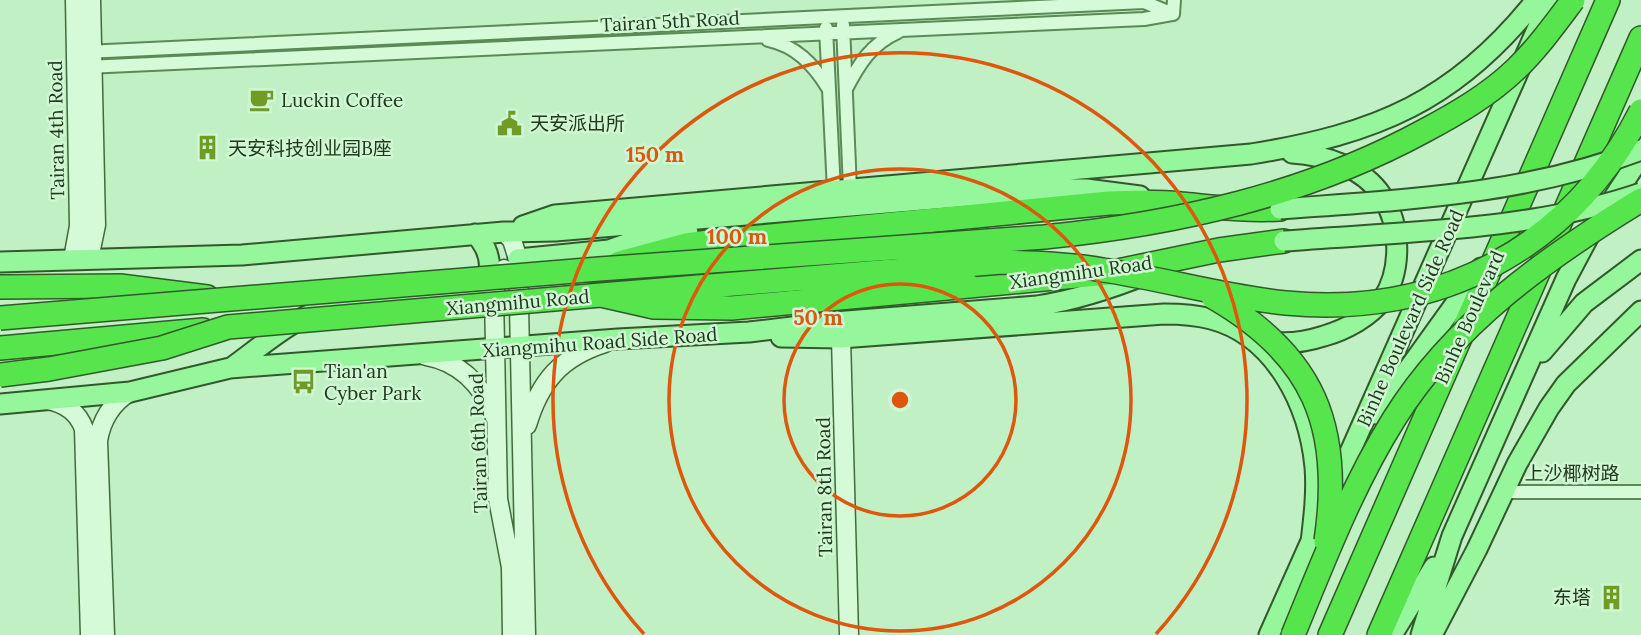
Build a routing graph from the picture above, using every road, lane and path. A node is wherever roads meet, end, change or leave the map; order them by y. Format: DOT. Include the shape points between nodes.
graph roads {
  1 [pos="75,0"];
  2 [pos="91,0"];
  3 [pos="1167,0"];
  4 [pos="1174,0"];
  5 [pos="1536,0"];
  6 [pos="1550,0"];
  7 [pos="1573,0"];
  8 [pos="1608,0"];
  9 [pos="1173,14"];
  10 [pos="842,16"];
  11 [pos="825,17"];
  12 [pos="903,30"];
  13 [pos="843,33"];
  14 [pos="826,34"];
  15 [pos="754,37"];
  16 [pos="1641,38"];
  17 [pos="84,60"];
  18 [pos="829,89"];
  19 [pos="846,90"];
  20 [pos="1641,110"];
  21 [pos="1641,150"];
  22 [pos="1251,154"];
  23 [pos="1641,156"];
  24 [pos="842,190"];
  25 [pos="1641,193"];
  26 [pos="1641,200"];
  27 [pos="1179,203"];
  28 [pos="1280,209"];
  29 [pos="739,216"];
  30 [pos="504,232"];
  31 [pos="475,234"];
  32 [pos="1505,236"];
  33 [pos="1284,241"];
  34 [pos="1193,255"];
  35 [pos="81,259"];
  36 [pos="519,259"];
  37 [pos="1641,260"];
  38 [pos="0,261"];
  39 [pos="599,269"];
  40 [pos="0,287"];
  41 [pos="1195,288"];
  42 [pos="601,295"];
  43 [pos="227,300"];
  44 [pos="1641,311"];
  45 [pos="0,318"];
  46 [pos="228,327"];
  47 [pos="749,332"];
  48 [pos="841,338"];
  49 [pos="1251,338"];
  50 [pos="618,339"];
  51 [pos="520,347"];
  52 [pos="0,348"];
  53 [pos="495,348"];
  54 [pos="419,354"];
  55 [pos="230,369"];
  56 [pos="1526,372"];
  57 [pos="0,375"];
  58 [pos="130,392"];
  59 [pos="43,400"];
  60 [pos="0,404"];
  61 [pos="497,422"];
  62 [pos="1497,437"];
  63 [pos="1354,444"];
  64 [pos="523,452"];
  65 [pos="1504,492"];
  66 [pos="1641,492"];
  67 [pos="1489,524"];
  68 [pos="1452,536"];
  69 [pos="1311,542"];
  70 [pos="1319,572"];
  71 [pos="90,635"];
  72 [pos="105,635"];
  73 [pos="512,635"];
  74 [pos="526,635"];
  75 [pos="849,635"];
  76 [pos="1269,635"];
  77 [pos="1293,635"];
  78 [pos="1330,635"];
  79 [pos="1379,635"];
  80 [pos="1392,635"];
  81 [pos="1421,635"];
  82 [pos="1432,635"];
  1 -- 17 [label="street, Tairan 4th Road"];
  2 -- 17 [label="street, Tairan 4th Road"];
  3 -- 9 [label="street"];
  4 -- 9 [label="street"];
  5 -- 22 [label="main road" via="1484,57 1410,110 1322,141"];
  6 -- 63 [label="main road, Binhe Boulevard Side Road"];
  7 -- 39 [label="highway, bridge" via="1515,70 1481,97 1399,145 1284,192 1105,231"];
  8 -- 32 [label="highway, Binhe Boulevard"];
  9 -- 10 [label="street, Tairan 5th Road" via="1144,2"];
  9 -- 12 [label="street, Tairan 5th Road"];
  10 -- 11 [label="street, Tairan 5th Road"];
  10 -- 13 [label="street"];
  11 -- 14 [label="street"];
  11 -- 17 [label="street, Tairan 5th Road"];
  12 -- 13 [label="street, Tairan 5th Road"];
  12 -- 19 [label="street" via="864,57"];
  13 -- 14 [label="street, Tairan 5th Road"];
  13 -- 19 [label="street"];
  14 -- 15 [label="street, Tairan 5th Road"];
  14 -- 18 [label="street"];
  15 -- 17 [label="street, Tairan 5th Road"];
  15 -- 18 [label="street" via="799,53"];
  16 -- 79 [label="highway"];
  17 -- 35 [label="street, Tairan 4th Road" via="96,225"];
  18 -- 24 [label="street"];
  19 -- 24 [label="street"];
  20 -- 41 [label="highway, bridge" via="1606,169 1569,210 1509,257 1456,283 1401,299 1348,306 1286,303"];
  21 -- 28 [label="main road, bridge" via="1552,178 1476,192"];
  22 -- 24 [label="main road"];
  22 -- 49 [label="main road" via="1309,154 1332,160 1369,181 1386,206 1396,238 1396,261 1382,300 1350,326 1289,343"];
  23 -- 56 [label="main road" via="1577,255"];
  24 -- 30 [label="main road" via="555,215"];
  25 -- 33 [label="main road, bridge" via="1528,220"];
  26 -- 70 [label="highway, bridge" via="1521,281 1444,352 1374,452"];
  27 -- 28 [label="highway, Xiangmihu Road" via="1230,210"];
  27 -- 29 [label="main road" via="1116,191 1054,189"];
  27 -- 39 [label="highway, Xiangmihu Road, bridge" via="1110,203 687,245"];
  29 -- 30 [label="main road"];
  29 -- 36 [label="main road" via="689,233 646,237 609,250"];
  30 -- 31 [label="main road"];
  30 -- 36 [label="street"];
  31 -- 35 [label="main road" via="242,256"];
  31 -- 55 [label="main road" via="490,258 488,273 478,288 326,308 303,317"];
  32 -- 63 [label="main road"];
  32 -- 78 [label="highway, Binhe Boulevard"];
  33 -- 34 [label="highway, Xiangmihu Road"];
  34 -- 42 [label="highway, Xiangmihu Road, bridge" via="1108,273 721,309 654,307"];
  34 -- 47 [label="main road, Xiangmihu Road Side Road" via="1070,301"];
  35 -- 38 [label="main road"];
  36 -- 51 [label="street"];
  36 -- 53 [label="street, Tairan 6th Road" via="501,272 495,287"];
  37 -- 56 [label="main road" via="1584,303"];
  39 -- 43 [label="highway, Xiangmihu Road, bridge"];
  40 -- 43 [label="highway, bridge" via="120,286"];
  41 -- 42 [label="highway, bridge" via="1103,270 1002,262"];
  41 -- 70 [label="highway, bridge" via="1269,336 1300,371 1318,406 1330,475"];
  42 -- 46 [label="highway, Xiangmihu Road, bridge"];
  43 -- 45 [label="highway, Xiangmihu Road, bridge"];
  44 -- 65 [label="main road" via="1566,384"];
  46 -- 52 [label="highway, Xiangmihu Road, bridge"];
  46 -- 57 [label="highway, bridge" via="162,348"];
  47 -- 48 [label="main road"];
  47 -- 50 [label="main road, Xiangmihu Road Side Road"];
  48 -- 49 [label="main road" via="1164,314 1212,319"];
  48 -- 75 [label="street, Tairan 8th Road"];
  49 -- 69 [label="main road" via="1287,378 1310,435 1315,480"];
  50 -- 51 [label="main road, Xiangmihu Road Side Road"];
  50 -- 64 [label="street" via="587,349 560,365 534,403"];
  51 -- 53 [label="main road, Xiangmihu Road Side Road"];
  51 -- 64 [label="street"];
  53 -- 54 [label="main road, Xiangmihu Road Side Road"];
  53 -- 61 [label="street, Tairan 6th Road"];
  54 -- 55 [label="main road, Xiangmihu Road Side Road"];
  54 -- 61 [label="street" via="447,361 468,376"];
  55 -- 58 [label="main road, Xiangmihu Road Side Road"];
  56 -- 62 [label="main road"];
  58 -- 59 [label="main road, Xiangmihu Road Side Road"];
  58 -- 72 [label="street" via="108,414 98,441"];
  59 -- 60 [label="main road, Xiangmihu Road Side Road"];
  59 -- 71 [label="street" via="69,409 83,429"];
  61 -- 73 [label="street, Tairan 6th Road" via="498,499 510,567"];
  62 -- 67 [label="main road"];
  62 -- 68 [label="main road"];
  63 -- 69 [label="main road, Binhe Boulevard Side Road"];
  64 -- 74 [label="street"];
  65 -- 66 [label="street, 上沙椰树路"];
  65 -- 67 [label="main road"];
  67 -- 82 [label="main road"];
  68 -- 80 [label="main road"];
  68 -- 81 [label="main road"];
  69 -- 76 [label="main road, Binhe Boulevard Side Road"];
  70 -- 77 [label="highway, bridge"];
}
